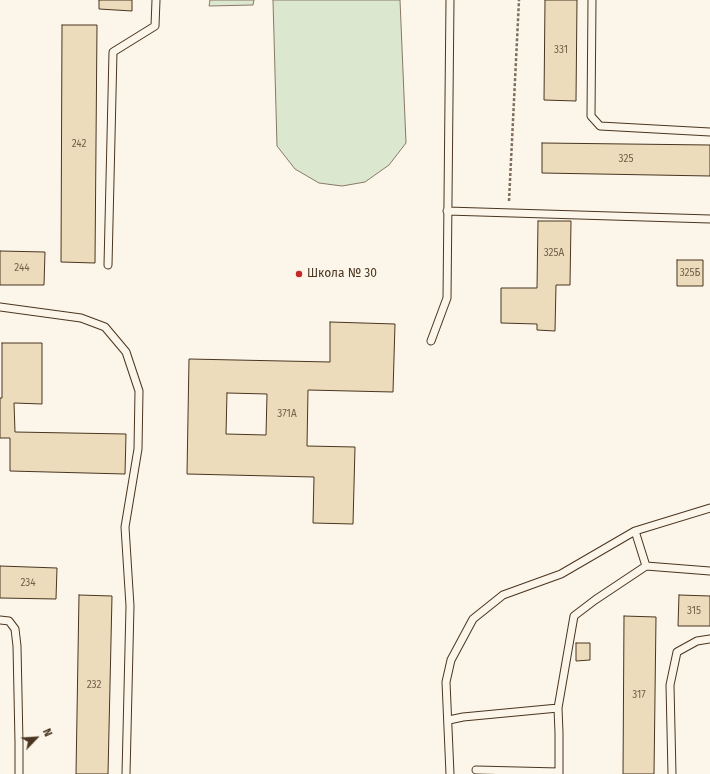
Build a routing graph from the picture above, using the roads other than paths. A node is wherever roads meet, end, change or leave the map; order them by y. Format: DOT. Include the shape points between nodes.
graph roads {
  1 [pos="156,0"];
  2 [pos="450,0"];
  3 [pos="592,0"];
  4 [pos="710,132"];
  5 [pos="447,211"];
  6 [pos="710,219"];
  7 [pos="108,265"];
  8 [pos="0,306"];
  9 [pos="431,341"];
  10 [pos="710,508"];
  11 [pos="635,532"];
  12 [pos="646,566"];
  13 [pos="710,571"];
  14 [pos="0,620"];
  15 [pos="710,639"];
  16 [pos="558,708"];
  17 [pos="448,720"];
  18 [pos="476,770"];
  19 [pos="559,773"];
  20 [pos="19,774"];
  21 [pos="126,774"];
  22 [pos="450,774"];
  23 [pos="672,774"];
  1 -- 7 [label="lane" via="156,26 113,52"];
  2 -- 5 [label="lane"];
  3 -- 4 [label="lane" via="591,116 600,126"];
  5 -- 6 [label="lane"];
  5 -- 9 [label="lane" via="447,298"];
  8 -- 21 [label="lane" via="81,318 105,327 126,352 139,391 138,449 126,527 130,606"];
  10 -- 11 [label="lane"];
  11 -- 12 [label="lane"];
  11 -- 17 [label="lane" via="561,574 503,595 473,619 452,660 446,682"];
  12 -- 13 [label="lane"];
  12 -- 16 [label="lane" via="574,616"];
  14 -- 20 [label="lane" via="9,621 15,629"];
  15 -- 23 [label="lane" via="697,641 677,652 670,685"];
  16 -- 17 [label="lane"];
  16 -- 19 [label="lane"];
  17 -- 22 [label="lane"];
  18 -- 19 [label="lane"];
}
